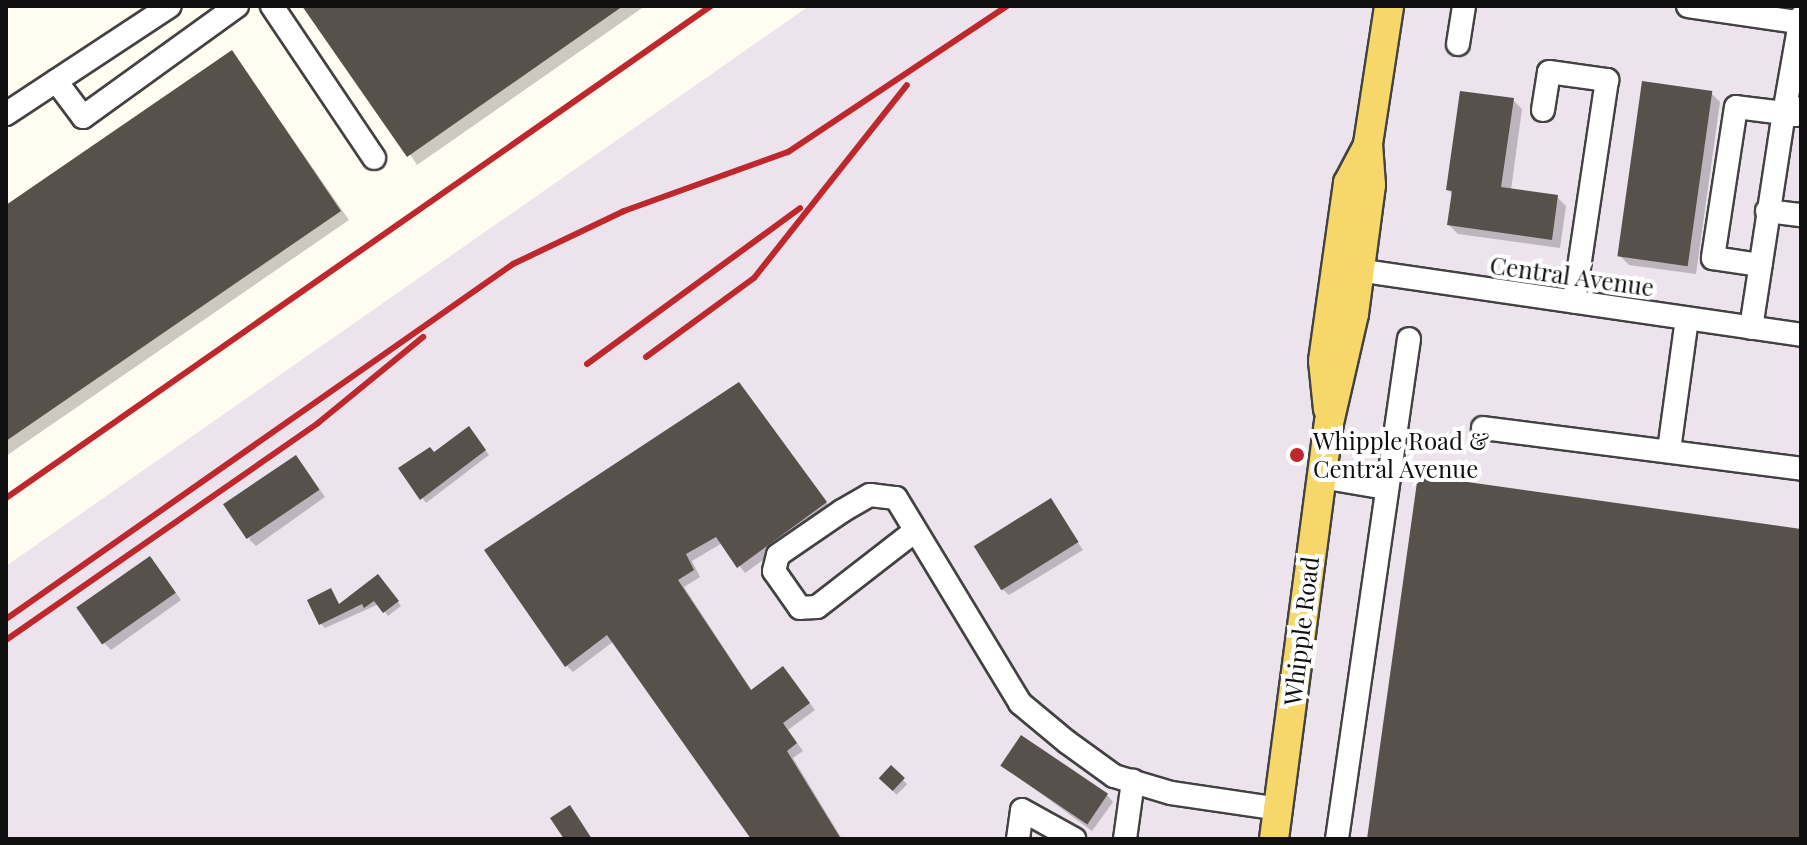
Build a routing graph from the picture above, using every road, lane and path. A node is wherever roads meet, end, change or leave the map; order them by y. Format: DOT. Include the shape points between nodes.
graph roads {
  1 [pos="170,6"];
  2 [pos="237,6"];
  3 [pos="272,6"];
  4 [pos="1389,6"];
  5 [pos="1464,6"];
  6 [pos="1688,6"];
  7 [pos="1800,20"];
  8 [pos="1458,44"];
  9 [pos="56,81"];
  10 [pos="1543,110"];
  11 [pos="1793,111"];
  12 [pos="6,114"];
  13 [pos="374,158"];
  14 [pos="1767,211"];
  15 [pos="1801,215"];
  16 [pos="1760,265"];
  17 [pos="1348,269"];
  18 [pos="1574,302"];
  19 [pos="1687,319"];
  20 [pos="1751,328"];
  21 [pos="1801,335"];
  22 [pos="1409,339"];
  23 [pos="1483,428"];
  24 [pos="1669,450"];
  25 [pos="1801,469"];
  26 [pos="1321,477"];
  27 [pos="1387,488"];
  28 [pos="915,531"];
  29 [pos="1133,781"];
  30 [pos="1279,809"];
  31 [pos="1018,839"];
  32 [pos="1074,839"];
  33 [pos="1125,839"];
  34 [pos="1274,839"];
  35 [pos="1337,839"];
  1 -- 9 [label="street"];
  2 -- 9 [label="street" via="83,117"];
  3 -- 13 [label="street"];
  4 -- 17 [label="main road, Whipple Road" via="1368,144 1348,183"];
  5 -- 8 [label="street"];
  6 -- 7 [label="street"];
  7 -- 11 [label="street"];
  9 -- 12 [label="street"];
  10 -- 18 [label="street" via="1549,72 1607,80"];
  11 -- 14 [label="street"];
  11 -- 16 [label="street" via="1736,107 1713,258"];
  14 -- 15 [label="street"];
  14 -- 16 [label="street"];
  16 -- 20 [label="street"];
  17 -- 18 [label="street, Central Avenue"];
  17 -- 26 [label="main road, Whipple Road" via="1323,361 1329,423"];
  18 -- 19 [label="street, Central Avenue"];
  19 -- 20 [label="street, Central Avenue"];
  19 -- 24 [label="street"];
  20 -- 21 [label="street, Central Avenue"];
  22 -- 27 [label="street"];
  23 -- 24 [label="street"];
  24 -- 25 [label="street"];
  26 -- 27 [label="street"];
  26 -- 30 [label="main road, Whipple Road"];
  27 -- 35 [label="street"];
  28 -- 28 [label="street" via="896,498 870,495 778,555 774,571 800,608 817,607"];
  28 -- 29 [label="street" via="1020,703 1114,776"];
  29 -- 30 [label="street" via="1171,793"];
  29 -- 33 [label="street"];
  30 -- 34 [label="main road, Whipple Road"];
  31 -- 32 [label="street" via="1022,810"];
}
